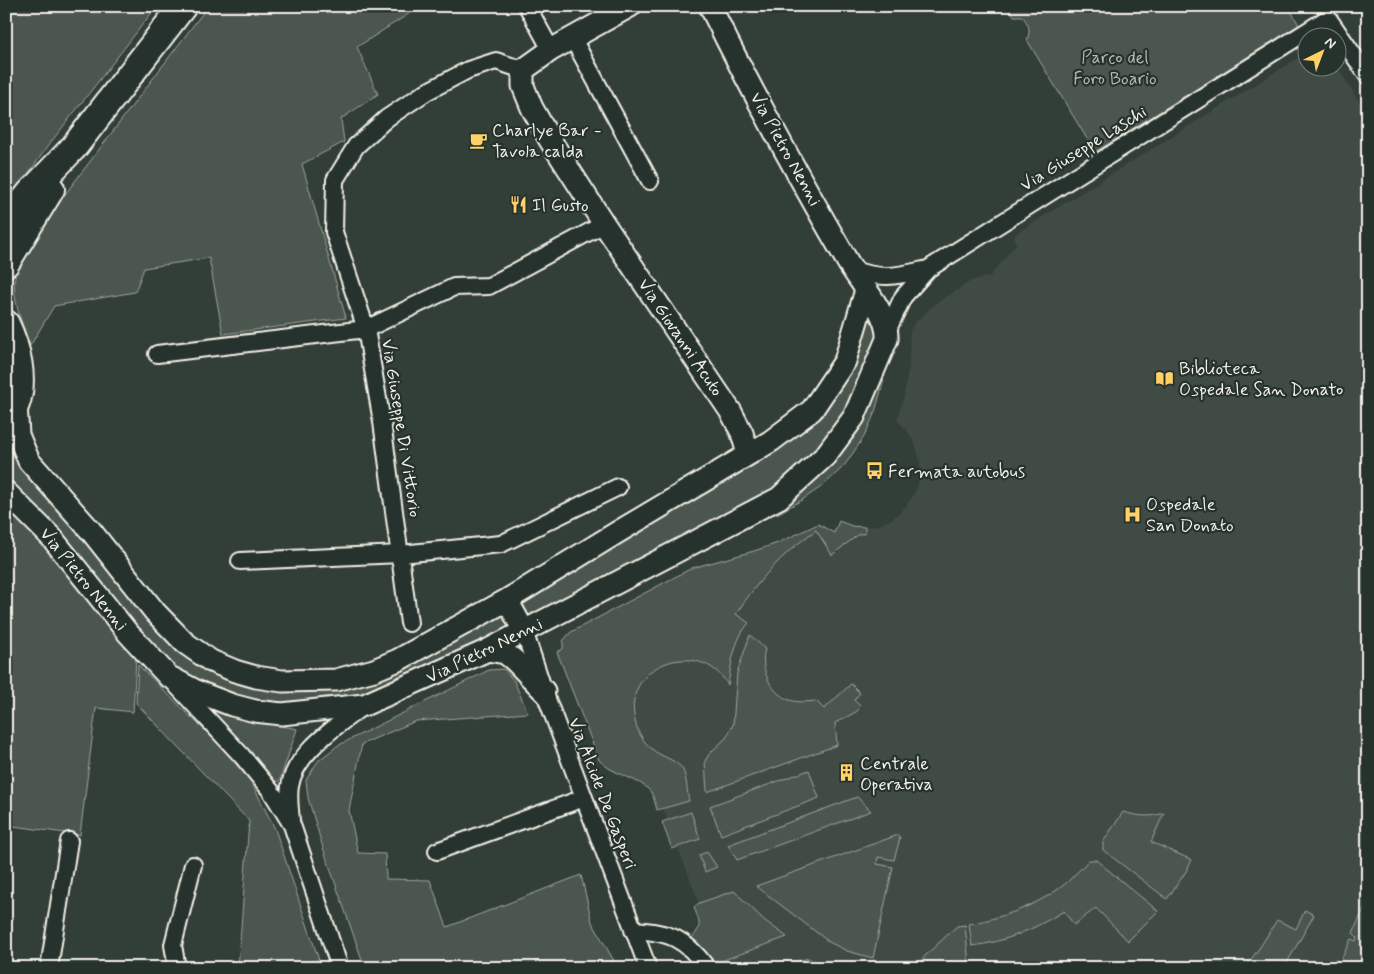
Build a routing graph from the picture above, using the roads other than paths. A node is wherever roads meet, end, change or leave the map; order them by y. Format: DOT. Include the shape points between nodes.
graph roads {
  1 [pos="183,6"];
  2 [pos="527,6"];
  3 [pos="630,6"];
  4 [pos="710,6"];
  5 [pos="572,39"];
  6 [pos="551,50"];
  7 [pos="523,70"];
  8 [pos="1368,76"];
  9 [pos="74,147"];
  10 [pos="650,181"];
  11 [pos="6,223"];
  12 [pos="604,224"];
  13 [pos="6,264"];
  14 [pos="928,269"];
  15 [pos="853,270"];
  16 [pos="866,290"];
  17 [pos="7,322"];
  18 [pos="366,329"];
  19 [pos="888,329"];
  20 [pos="157,354"];
  21 [pos="11,413"];
  22 [pos="748,454"];
  23 [pos="618,487"];
  24 [pos="6,492"];
  25 [pos="401,554"];
  26 [pos="240,561"];
  27 [pos="507,600"];
  28 [pos="409,623"];
  29 [pos="524,631"];
  30 [pos="488,650"];
  31 [pos="168,676"];
  32 [pos="544,692"];
  33 [pos="364,705"];
  34 [pos="584,798"];
  35 [pos="292,825"];
  36 [pos="69,841"];
  37 [pos="437,851"];
  38 [pos="193,865"];
  39 [pos="633,930"];
  40 [pos="49,968"];
  41 [pos="177,968"];
  42 [pos="340,968"];
  43 [pos="648,968"];
  44 [pos="708,968"];
  1 -- 9 [label="main road"];
  2 -- 6 [label="street"];
  3 -- 5 [label="street"];
  4 -- 15 [label="street, Via Pietro Nenni" via="771,124"];
  5 -- 6 [label="street"];
  5 -- 10 [label="street"];
  6 -- 7 [label="street"];
  7 -- 12 [label="street, Via Giovanni Acuto" via="524,86 532,108"];
  7 -- 18 [label="street" via="496,61 468,70 426,92 387,118 356,146 335,180 334,232"];
  8 -- 14 [label="street, Via Giuseppe Laschi" via="1328,18"];
  9 -- 11 [label="main road"];
  9 -- 13 [label="main road"];
  12 -- 18 [label="street" via="489,286 454,287"];
  12 -- 22 [label="street, Via Giovanni Acuto" via="731,412"];
  14 -- 15 [label="street, Via Giuseppe Laschi" via="892,277"];
  14 -- 19 [label="street, Via Giuseppe Laschi" via="903,297"];
  15 -- 16 [label="street, Via Pietro Nenni"];
  16 -- 19 [label="street, Via Pietro Nenni"];
  16 -- 22 [label="street, Via Pietro Nenni" via="845,361 812,410"];
  17 -- 21 [label="main road" via="18,355 19,381"];
  18 -- 20 [label="street, Via Giuseppe Di Vittorio"];
  18 -- 25 [label="street, Via Giuseppe Di Vittorio"];
  19 -- 29 [label="street, Via Pietro Nenni" via="887,339 854,417 825,456 779,498"];
  21 -- 27 [label="street, Via Pietro Nenni" via="29,460 91,531 154,612 185,643 211,661 235,671 282,681 336,680 398,660"];
  22 -- 27 [label="street, Via Pietro Nenni"];
  23 -- 25 [label="street" via="501,544"];
  24 -- 31 [label="street, Via Pietro Nenni" via="52,538 128,633"];
  25 -- 26 [label="street"];
  25 -- 28 [label="street, Via Giuseppe Di Vittorio"];
  27 -- 29 [label="street"];
  29 -- 30 [label="street, Via Pietro Nenni"];
  29 -- 32 [label="street, Via Alcide De Gasperi"];
  30 -- 32 [label="street" via="505,653"];
  30 -- 33 [label="street, Via Pietro Nenni"];
  31 -- 33 [label="street, Via Pietro Nenni" via="198,692 255,711 282,714"];
  31 -- 35 [label="street" via="242,756 271,791"];
  32 -- 34 [label="street, Via Alcide De Gasperi"];
  33 -- 35 [label="street" via="299,762 290,784"];
  34 -- 37 [label="street"];
  34 -- 39 [label="street, Via Alcide De Gasperi"];
  35 -- 42 [label="street"];
  36 -- 40 [label="street"];
  38 -- 41 [label="street" via="173,944"];
  39 -- 43 [label="street, Via Alcide De Gasperi"];
  39 -- 44 [label="street" via="658,931 684,942"];
}
